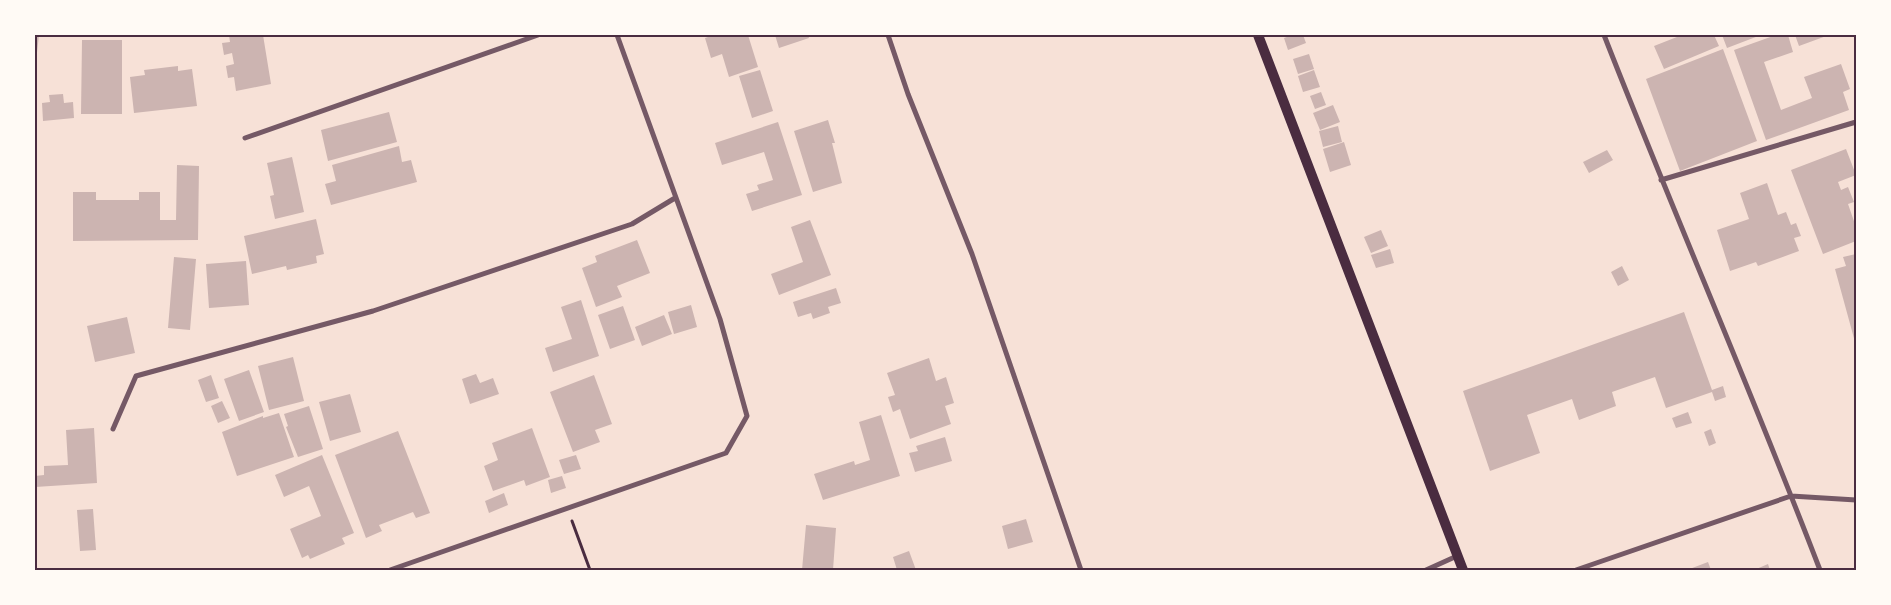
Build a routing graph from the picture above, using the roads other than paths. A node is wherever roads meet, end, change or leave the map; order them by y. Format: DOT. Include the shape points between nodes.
graph roads {
  1 [pos="538,35"];
  2 [pos="617,35"];
  3 [pos="888,35"];
  4 [pos="1258,35"];
  5 [pos="1604,35"];
  6 [pos="1856,122"];
  7 [pos="245,138"];
  8 [pos="1661,180"];
  9 [pos="675,198"];
  10 [pos="113,429"];
  11 [pos="1791,496"];
  12 [pos="1856,500"];
  13 [pos="1457,556"];
  14 [pos="390,570"];
  15 [pos="1081,570"];
  16 [pos="1426,570"];
  17 [pos="1463,570"];
  18 [pos="1576,570"];
  19 [pos="1820,570"];
  1 -- 7 [label="street"];
  2 -- 9 [label="street"];
  3 -- 15 [label="street" via="972,254"];
  4 -- 13 [label="main road"];
  5 -- 8 [label="street"];
  6 -- 8 [label="street"];
  8 -- 11 [label="street"];
  9 -- 10 [label="street" via="632,224 373,311 136,376"];
  9 -- 14 [label="street" via="720,319 747,416 726,453"];
  11 -- 12 [label="street"];
  11 -- 18 [label="street"];
  11 -- 19 [label="street"];
  13 -- 16 [label="street"];
  13 -- 17 [label="main road"];
}
